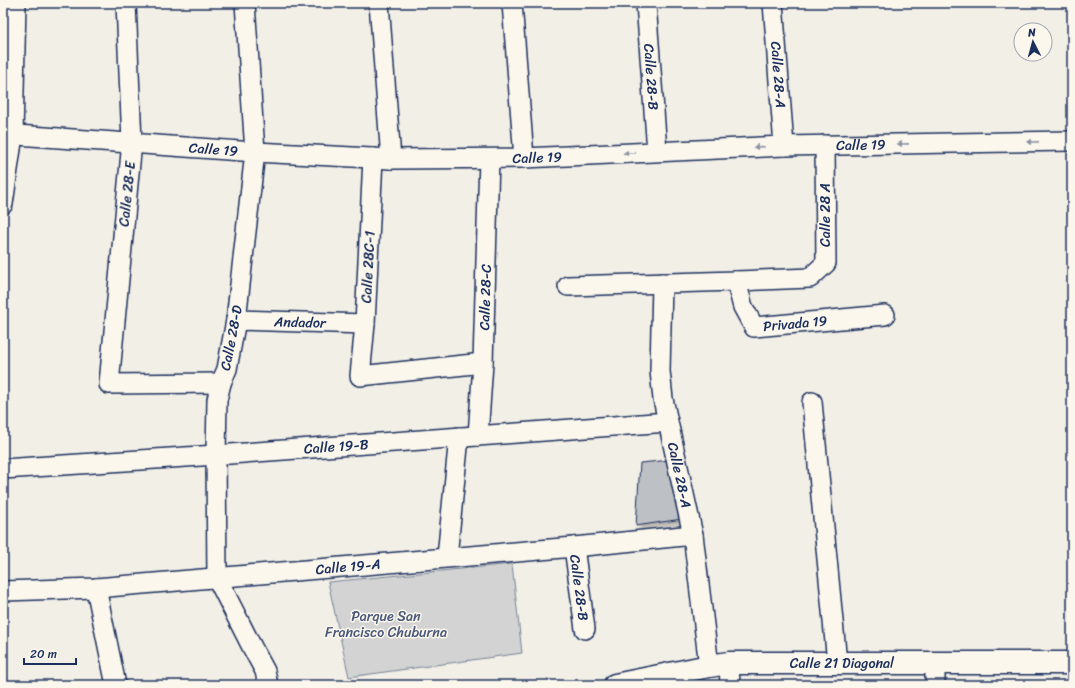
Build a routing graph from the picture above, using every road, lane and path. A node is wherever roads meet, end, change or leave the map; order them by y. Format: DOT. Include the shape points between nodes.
graph roads {
  1 [pos="16,3"];
  2 [pos="126,3"];
  3 [pos="245,3"];
  4 [pos="379,3"];
  5 [pos="512,3"];
  6 [pos="646,3"];
  7 [pos="773,3"];
  8 [pos="8,134"];
  9 [pos="1072,141"];
  10 [pos="132,142"];
  11 [pos="825,145"];
  12 [pos="784,146"];
  13 [pos="657,151"];
  14 [pos="255,152"];
  15 [pos="524,158"];
  16 [pos="382,159"];
  17 [pos="489,159"];
  18 [pos="3,204"];
  19 [pos="736,282"];
  20 [pos="662,283"];
  21 [pos="568,286"];
  22 [pos="885,315"];
  23 [pos="236,320"];
  24 [pos="365,324"];
  25 [pos="483,363"];
  26 [pos="221,382"];
  27 [pos="812,402"];
  28 [pos="668,422"];
  29 [pos="478,436"];
  30 [pos="459,437"];
  31 [pos="216,455"];
  32 [pos="3,469"];
  33 [pos="693,535"];
  34 [pos="574,547"];
  35 [pos="448,557"];
  36 [pos="217,578"];
  37 [pos="96,588"];
  38 [pos="3,591"];
  39 [pos="585,629"];
  40 [pos="837,663"];
  41 [pos="935,663"];
  42 [pos="1072,664"];
  43 [pos="719,665"];
  44 [pos="116,685"];
  45 [pos="268,685"];
  46 [pos="615,685"];
  47 [pos="730,685"];
  48 [pos="935,685"];
  1 -- 8 [label="street"];
  2 -- 10 [label="street, Calle 28-E"];
  3 -- 14 [label="street, Calle 28-D"];
  4 -- 16 [label="street, Calle 28C-1"];
  5 -- 15 [label="street"];
  6 -- 13 [label="street, Calle 28-B"];
  7 -- 12 [label="street, Calle 28-A"];
  8 -- 10 [label="street, Calle 19"];
  8 -- 18 [label="street"];
  9 -- 11 [label="street, Calle 19, one-way"];
  10 -- 14 [label="street, Calle 19"];
  10 -- 26 [label="street, Calle 28-E" via="109,384"];
  11 -- 12 [label="street, Calle 19"];
  11 -- 19 [label="street, Calle 28 A" via="826,263 810,278"];
  12 -- 13 [label="street, Calle 19, one-way"];
  13 -- 15 [label="street, Calle 19, one-way"];
  14 -- 16 [label="street, Calle 19"];
  14 -- 23 [label="street, Calle 28-D"];
  15 -- 17 [label="street, Calle 19"];
  16 -- 17 [label="street, Calle 19"];
  16 -- 24 [label="street, Calle 28C-1"];
  17 -- 25 [label="street, Calle 28-C"];
  19 -- 20 [label="street"];
  19 -- 22 [label="street, Privada 19" via="743,307 754,327"];
  20 -- 21 [label="street"];
  20 -- 28 [label="street, Calle 28-A" via="660,371"];
  23 -- 24 [label="street, Andador"];
  23 -- 26 [label="street, Calle 28-D" via="227,369"];
  24 -- 25 [label="street, Calle 28C-1" via="360,376"];
  25 -- 29 [label="street, Calle 28-C"];
  26 -- 31 [label="street, Calle 28-D"];
  27 -- 40 [label="street"];
  28 -- 29 [label="street, Calle 19-B"];
  28 -- 33 [label="street, Calle 28-A"];
  29 -- 30 [label="street, Calle 19-B"];
  30 -- 31 [label="street, Calle 19-B"];
  30 -- 35 [label="street"];
  31 -- 32 [label="street, Calle 19-B"];
  31 -- 36 [label="street, Calle 28-D"];
  33 -- 34 [label="street, Calle 19-A"];
  33 -- 43 [label="street, Calle 28-A"];
  34 -- 35 [label="street, Calle 19-A"];
  34 -- 39 [label="street, Calle 28-B"];
  35 -- 36 [label="street, Calle 19-A"];
  36 -- 37 [label="street, Calle 19-A"];
  36 -- 45 [label="street, Calle 28-D" via="265,671"];
  37 -- 38 [label="street, Calle 19-A"];
  37 -- 44 [label="street"];
  40 -- 41 [label="main road, Calle 21 Diagonal"];
  40 -- 43 [label="main road, Calle 21 Diagonal"];
  41 -- 42 [label="main road, Calle 21 Diagonal"];
  41 -- 48 [label="street"];
  43 -- 46 [label="main road, Calle 21 Diagonal"];
  43 -- 47 [label="street, Calle 28-A"];
}
